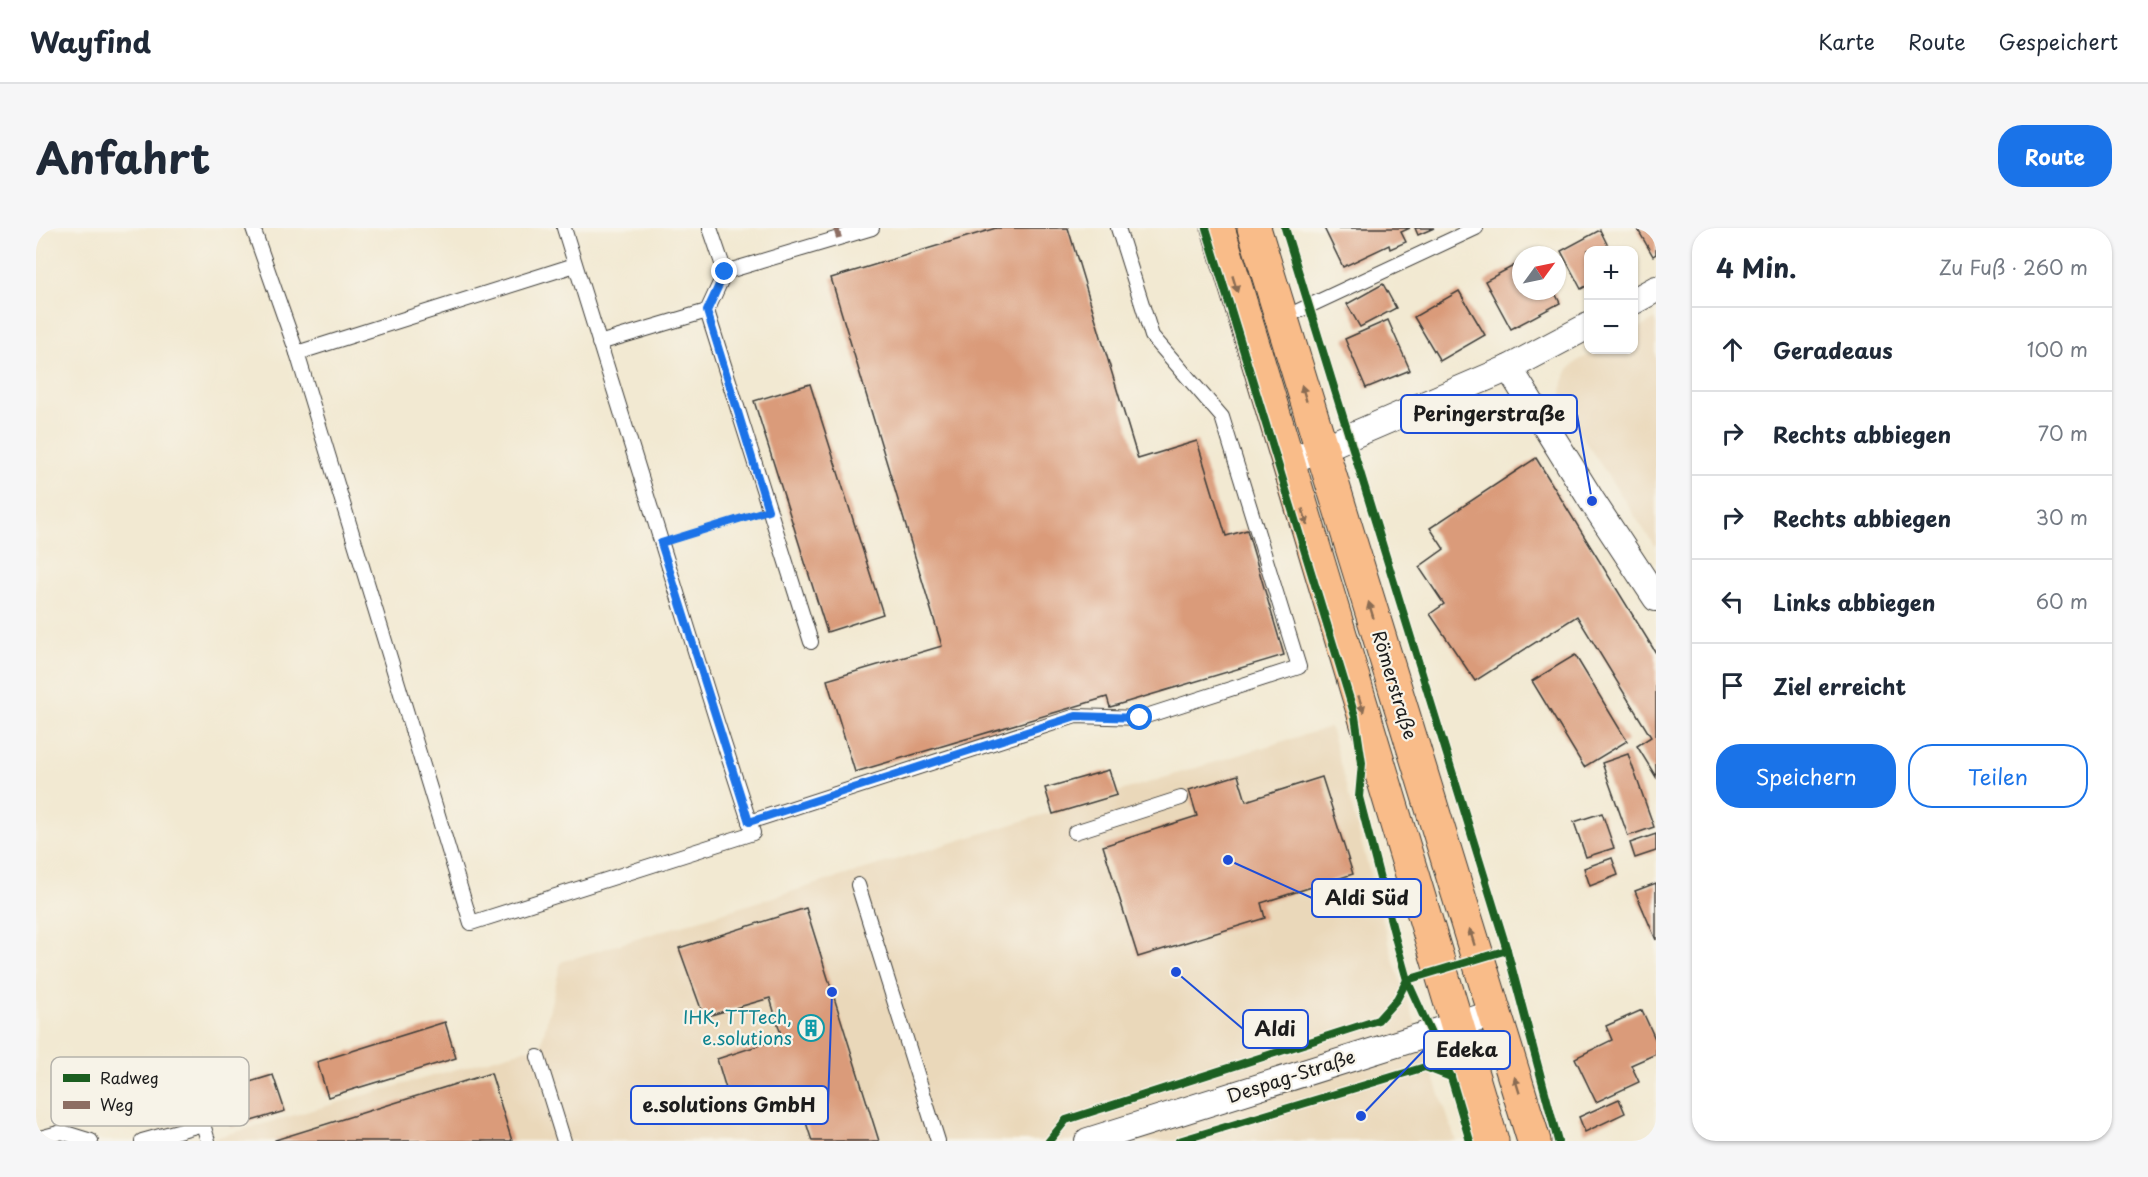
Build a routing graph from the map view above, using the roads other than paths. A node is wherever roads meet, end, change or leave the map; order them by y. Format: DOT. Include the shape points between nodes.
graph roads {
  1 [pos="253,228"];
  2 [pos="564,228"];
  3 [pos="711,228"];
  4 [pos="872,228"];
  5 [pos="1118,228"];
  6 [pos="1218,228"];
  7 [pos="1254,228"];
  8 [pos="1476,228"];
  9 [pos="575,264"];
  10 [pos="725,272"];
  11 [pos="1656,289"];
  12 [pos="1637,300"];
  13 [pos="707,311"];
  14 [pos="1281,319"];
  15 [pos="1584,328"];
  16 [pos="599,343"];
  17 [pos="297,353"];
  18 [pos="1509,368"];
  19 [pos="1321,449"];
  20 [pos="1288,461"];
  21 [pos="1656,598"];
  22 [pos="811,642"];
  23 [pos="1181,798"];
  24 [pos="749,822"];
  25 [pos="1075,832"];
  26 [pos="858,885"];
  27 [pos="1495,1013"];
  28 [pos="1458,1025"];
  29 [pos="538,1057"];
  30 [pos="196,1126"];
  31 [pos="204,1126"];
  32 [pos="36,1139"];
  33 [pos="91,1141"];
  34 [pos="142,1141"];
  35 [pos="208,1141"];
  36 [pos="564,1141"];
  37 [pos="938,1141"];
  38 [pos="1088,1141"];
  39 [pos="1492,1141"];
  40 [pos="1534,1141"];
  1 -- 17 [label="lane"];
  2 -- 9 [label="lane"];
  3 -- 10 [label="lane"];
  4 -- 10 [label="lane"];
  5 -- 24 [label="lane" via="1152,336 1222,417 1299,667 1140,718 1076,716"];
  6 -- 20 [label="main road, Römerstraße, one-way"];
  7 -- 14 [label="main road, Römerstraße"];
  8 -- 14 [label="lane"];
  9 -- 16 [label="lane"];
  9 -- 17 [label="lane"];
  10 -- 13 [label="lane"];
  11 -- 12 [label="street"];
  13 -- 16 [label="lane"];
  13 -- 22 [label="lane"];
  19 -- 14 [label="main road, Römerstraße, one-way"];
  15 -- 18 [label="street"];
  16 -- 24 [label="lane"];
  17 -- 24 [label="lane" via="471,923 753,833"];
  18 -- 19 [label="street"];
  18 -- 21 [label="street"];
  19 -- 20 [label="street"];
  27 -- 19 [label="main road, Römerstraße, one-way"];
  20 -- 28 [label="main road, Römerstraße, one-way"];
  23 -- 25 [label="lane"];
  26 -- 37 [label="lane"];
  27 -- 28 [label="street, Despag-Straße"];
  40 -- 27 [label="main road, Römerstraße, one-way"];
  28 -- 38 [label="street, Despag-Straße"];
  28 -- 39 [label="main road, Römerstraße"];
  29 -- 36 [label="lane"];
  30 -- 34 [label="lane"];
  31 -- 35 [label="lane"];
  32 -- 33 [label="lane" via="62,1132"];
}
